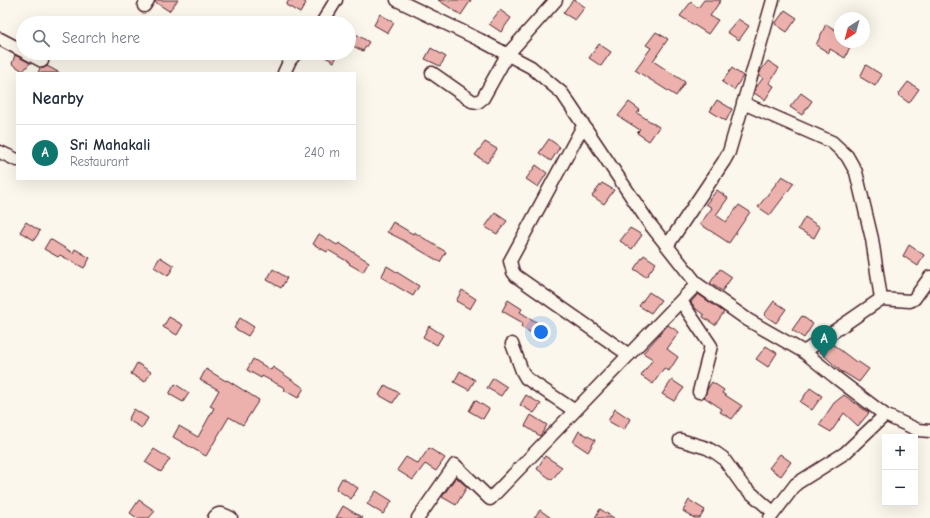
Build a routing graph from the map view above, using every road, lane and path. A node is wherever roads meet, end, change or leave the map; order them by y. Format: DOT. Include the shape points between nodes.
graph roads {
  1 [pos="336,0"];
  2 [pos="397,0"];
  3 [pos="556,0"];
  4 [pos="772,0"];
  5 [pos="326,16"];
  6 [pos="0,38"];
  7 [pos="16,47"];
  8 [pos="507,55"];
  9 [pos="290,60"];
  10 [pos="284,72"];
  11 [pos="432,73"];
  12 [pos="743,103"];
  13 [pos="583,126"];
  14 [pos="0,152"];
  15 [pos="16,160"];
  16 [pos="667,246"];
  17 [pos="930,277"];
  18 [pos="697,284"];
  19 [pos="880,299"];
  20 [pos="681,301"];
  21 [pos="512,344"];
  22 [pos="804,352"];
  23 [pos="630,355"];
  24 [pos="698,392"];
  25 [pos="575,411"];
  26 [pos="885,415"];
  27 [pos="930,431"];
  28 [pos="680,440"];
  29 [pos="772,515"];
  30 [pos="214,518"];
  31 [pos="231,518"];
  32 [pos="418,518"];
  1 -- 5 [label="street"];
  2 -- 8 [label="street"];
  3 -- 8 [label="street"];
  4 -- 12 [label="street"];
  6 -- 7 [label="street"];
  8 -- 11 [label="street" via="483,98 478,102 472,101"];
  8 -- 13 [label="street" via="531,67 562,93"];
  9 -- 10 [label="street"];
  12 -- 16 [label="street" via="724,161"];
  12 -- 19 [label="street" via="832,142 847,156 856,172 872,238"];
  13 -- 16 [label="street"];
  13 -- 23 [label="street" via="510,261 511,266 516,276"];
  14 -- 15 [label="street"];
  16 -- 18 [label="street"];
  17 -- 19 [label="street" via="910,301"];
  18 -- 20 [label="street"];
  18 -- 22 [label="street" via="748,320"];
  19 -- 22 [label="street"];
  20 -- 23 [label="street"];
  20 -- 24 [label="street" via="711,346"];
  21 -- 25 [label="street" via="526,378"];
  22 -- 26 [label="street"];
  23 -- 25 [label="street"];
  25 -- 32 [label="street" via="490,499 455,465"];
  26 -- 27 [label="street" via="918,430"];
  26 -- 29 [label="street" via="845,453 796,484"];
  28 -- 29 [label="street" via="708,448 723,458 743,486"];
  30 -- 31 [label="street" via="219,513"];
}
